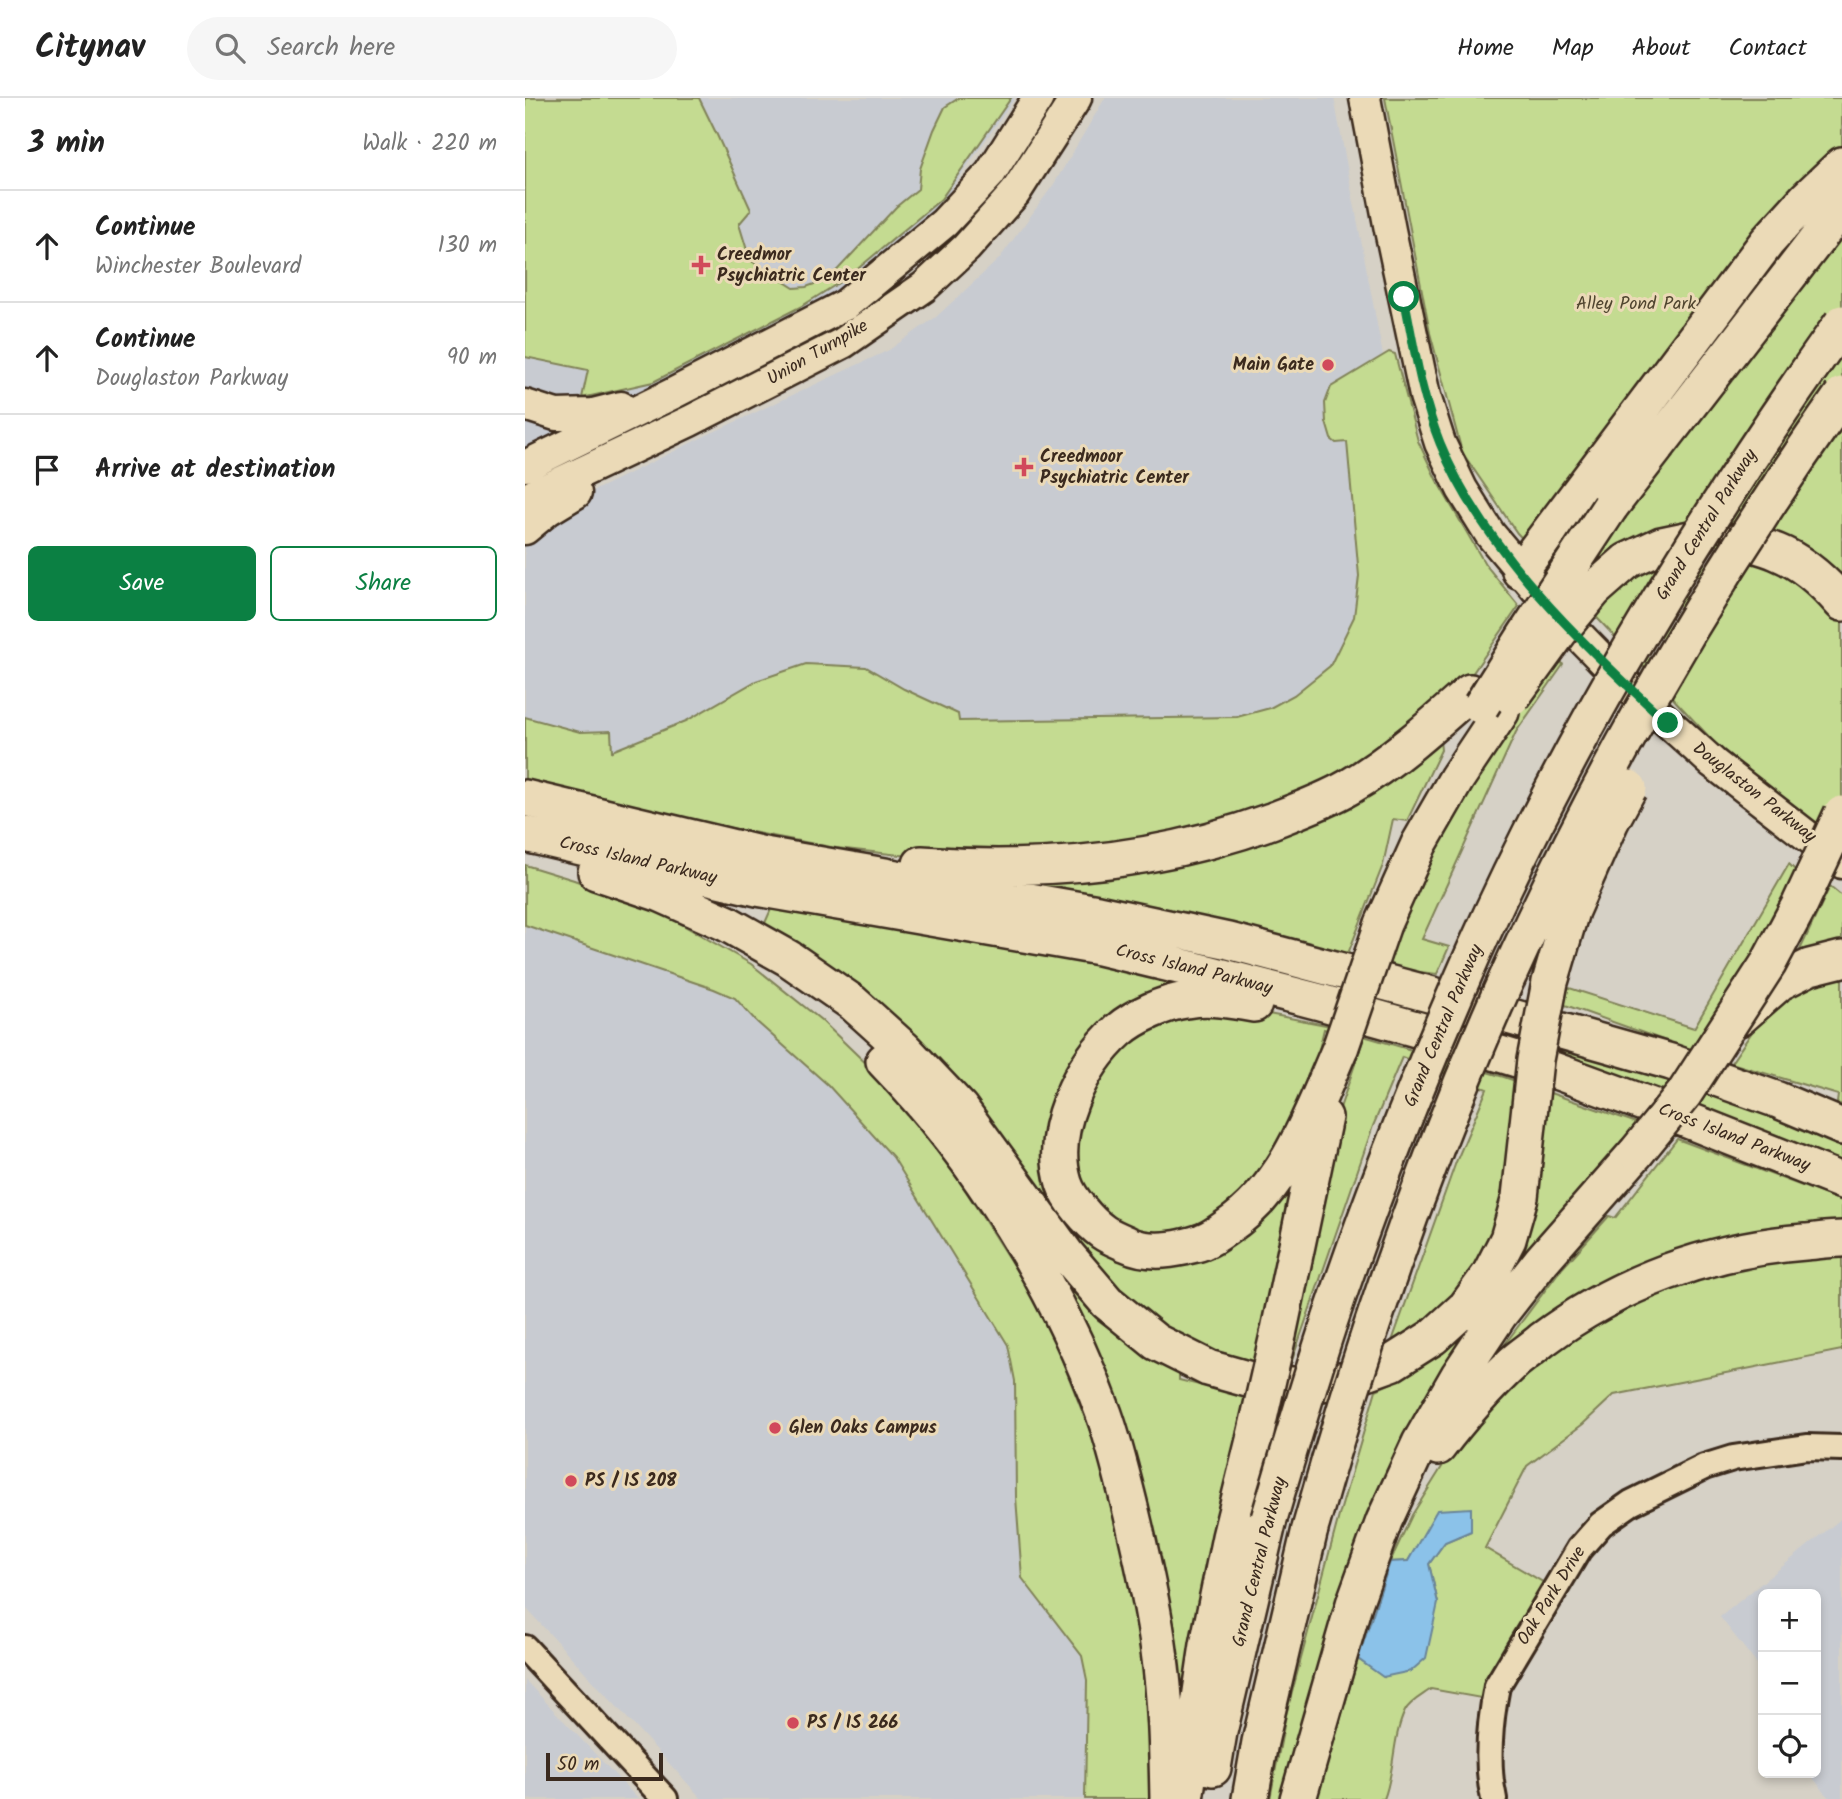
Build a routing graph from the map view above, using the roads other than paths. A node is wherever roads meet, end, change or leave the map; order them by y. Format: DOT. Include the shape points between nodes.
graph roads {
  1 [pos="1038,98"];
  2 [pos="1076,98"];
  3 [pos="1365,98"];
  4 [pos="1842,165"];
  5 [pos="1842,207"];
  6 [pos="1842,323"];
  7 [pos="672,394"];
  8 [pos="1842,394"];
  9 [pos="525,405"];
  10 [pos="690,421"];
  11 [pos="1842,424"];
  12 [pos="525,466"];
  13 [pos="525,499"];
  14 [pos="525,529"];
  15 [pos="1520,571"];
  16 [pos="1842,603"];
  17 [pos="1484,703"];
  18 [pos="525,798"];
  19 [pos="1842,814"];
  20 [pos="657,831"];
  21 [pos="525,834"];
  22 [pos="525,847"];
  23 [pos="560,859"];
  24 [pos="1842,863"];
  25 [pos="1842,959"];
  26 [pos="1727,1030"];
  27 [pos="1441,1036"];
  28 [pos="1671,1062"];
  29 [pos="1842,1111"];
  30 [pos="1842,1127"];
  31 [pos="1306,1147"];
  32 [pos="1842,1181"];
  33 [pos="1842,1239"];
  34 [pos="1842,1448"];
  35 [pos="1354,1604"];
  36 [pos="525,1648"];
  37 [pos="665,1799"];
  38 [pos="1168,1799"];
  39 [pos="1185,1799"];
  40 [pos="1208,1799"];
  41 [pos="1250,1799"];
  42 [pos="1297,1799"];
  43 [pos="1494,1799"];
  1 -- 7 [label="main road, Union Turnpike" via="990,174 944,223 895,265 845,305"];
  2 -- 10 [label="main road, Union Turnpike" via="1015,193 924,287 843,343"];
  3 -- 15 [label="main road, Douglaston Parkway" via="1425,397 1440,443 1490,534"];
  4 -- 15 [label="highway" via="1767,242"];
  5 -- 17 [label="highway, bridge" via="1610,507"];
  6 -- 40 [label="highway, Grand Central Parkway, bridge" via="1775,417 1642,628 1557,781 1474,952 1362,1227 1317,1362 1269,1519 1219,1732"];
  7 -- 9 [label="main road" via="593,414 556,415"];
  7 -- 12 [label="main road, Union Turnpike"];
  8 -- 41 [label="highway, bridge" via="1746,536 1633,729 1523,946 1470,1064 1401,1242 1337,1431 1269,1702"];
  10 -- 13 [label="main road, Union Turnpike"];
  10 -- 14 [label="main road" via="548,509"];
  11 -- 23 [label="highway, bridge" via="1684,686 1611,821 1571,911 1550,982 1535,1060 1520,1197 1508,1239 1490,1274 1466,1307 1433,1337 1392,1363 1347,1379 1303,1386 1258,1382 1207,1368 1156,1342 1107,1302 1066,1254 960,1108 853,1003 726,923 661,894"];
  15 -- 24 [label="main road, Douglaston Parkway" via="1587,645 1668,723"];
  16 -- 17 [label="highway, bridge" via="1807,570 1779,553 1740,540 1699,537 1661,545 1627,561 1594,590 1560,631"];
  17 -- 20 [label="highway" via="1436,723 1349,787 1301,810 1198,844 1139,856 1071,865 939,866 761,848"];
  17 -- 31 [label="highway, bridge" via="1411,850"];
  18 -- 20 [label="highway, Cross Island Parkway"];
  19 -- 26 [label="highway, bridge" via="1800,904"];
  20 -- 28 [label="highway, Cross Island Parkway" via="1229,941"];
  21 -- 27 [label="highway, Cross Island Parkway" via="757,888 1099,947"];
  22 -- 23 [label="highway"];
  23 -- 38 [label="highway" via="658,899 778,971 886,1063 941,1126 989,1192 1035,1265 1068,1330 1108,1427 1145,1566 1159,1651"];
  25 -- 26 [label="highway" via="1810,967 1780,982"];
  26 -- 35 [label="highway, bridge" via="1684,1094 1542,1260 1459,1375 1420,1443 1384,1521"];
  27 -- 31 [label="highway" via="1216,998 1186,1000 1153,1010 1120,1029 1095,1056 1064,1118 1059,1154 1065,1184 1082,1212 1104,1233 1137,1248 1170,1250 1206,1241 1241,1217"];
  27 -- 32 [label="highway, Cross Island Parkway" via="1553,1070"];
  28 -- 29 [label="highway"];
  28 -- 30 [label="highway, Cross Island Parkway"];
  31 -- 39 [label="highway, bridge" via="1278,1335 1208,1645"];
  33 -- 35 [label="highway" via="1723,1254 1618,1293 1561,1326 1506,1369 1433,1452 1389,1525"];
  34 -- 43 [label="street, Oak Park Drive" via="1807,1447 1733,1458 1667,1484 1601,1524 1579,1549 1497,1686 1490,1767"];
  35 -- 42 [label="highway"];
  36 -- 37 [label="street"];
}
